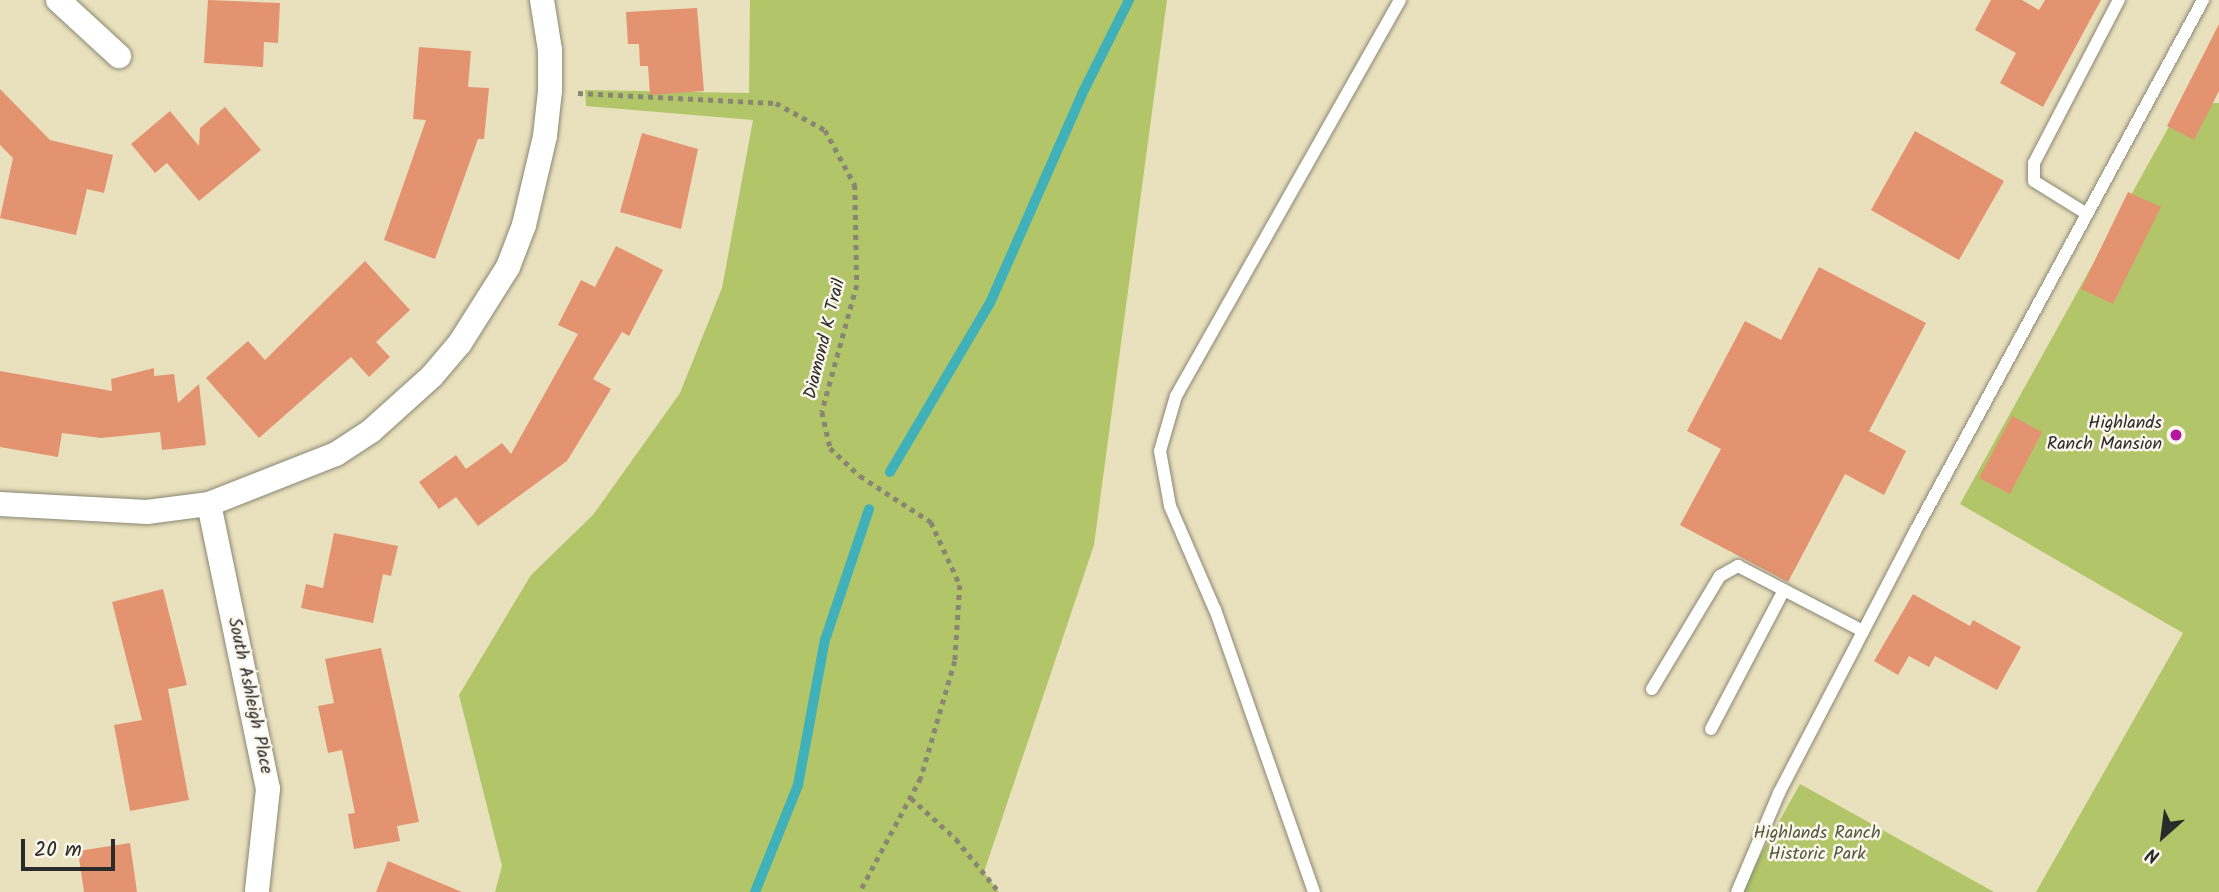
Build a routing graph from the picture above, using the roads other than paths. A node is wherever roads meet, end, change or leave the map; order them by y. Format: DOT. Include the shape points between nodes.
graph roads {
  1 [pos="58,0"];
  2 [pos="542,0"];
  3 [pos="1401,0"];
  4 [pos="2119,0"];
  5 [pos="2203,0"];
  6 [pos="119,56"];
  7 [pos="2087,214"];
  8 [pos="0,504"];
  9 [pos="209,504"];
  10 [pos="1784,590"];
  11 [pos="1863,631"];
  12 [pos="1652,689"];
  13 [pos="1711,729"];
  14 [pos="257,890"];
  15 [pos="1314,892"];
  16 [pos="1737,892"];
  1 -- 6 [label="street"];
  2 -- 9 [label="street" via="550,50 550,91 545,136 524,225 508,267 460,343 432,376 359,439 295,473"];
  3 -- 15 [label="lane" via="1176,396 1160,451 1170,506 1215,610"];
  4 -- 7 [label="lane" via="2034,163 2034,181"];
  5 -- 7 [label="lane"];
  7 -- 11 [label="lane"];
  8 -- 9 [label="street" via="147,512"];
  9 -- 14 [label="street, South Ashleigh Place" via="268,789"];
  10 -- 11 [label="lane"];
  10 -- 12 [label="lane" via="1738,566 1720,576"];
  10 -- 13 [label="lane"];
  11 -- 16 [label="lane" via="1779,793"];
}
